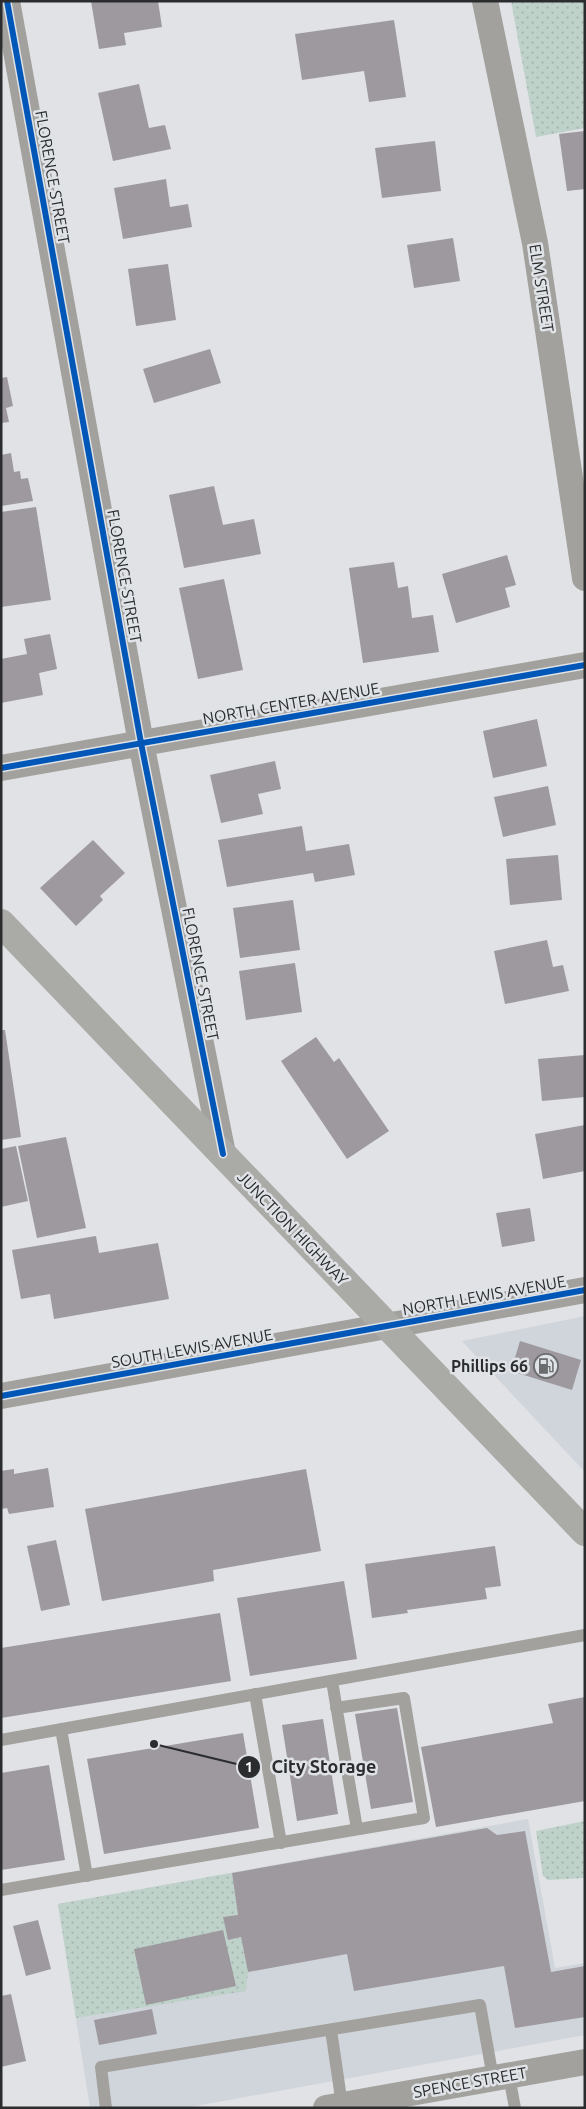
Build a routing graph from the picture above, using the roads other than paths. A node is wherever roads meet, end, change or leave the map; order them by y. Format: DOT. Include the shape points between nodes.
graph roads {
  1 [pos="7,1"];
  2 [pos="486,1"];
  3 [pos="585,578"];
  4 [pos="585,665"];
  5 [pos="141,743"];
  6 [pos="1,768"];
  7 [pos="1,923"];
  8 [pos="223,1154"];
  9 [pos="585,1290"];
  10 [pos="388,1326"];
  11 [pos="1,1396"];
  12 [pos="585,1532"];
  13 [pos="585,1635"];
  14 [pos="332,1681"];
  15 [pos="255,1694"];
  16 [pos="336,1708"];
  17 [pos="61,1729"];
  18 [pos="1,1740"];
  19 [pos="357,1829"];
  20 [pos="280,1843"];
  21 [pos="87,1876"];
  22 [pos="1,1890"];
  23 [pos="331,2030"];
  24 [pos="585,2062"];
  25 [pos="501,2077"];
  26 [pos="334,2106"];
  27 [pos="106,2108"];
  28 [pos="515,2108"];
  1 -- 5 [label="street, FLORENCE STREET"];
  2 -- 3 [label="street, ELM STREET" via="535,242"];
  4 -- 5 [label="street, NORTH CENTER AVENUE"];
  5 -- 6 [label="street, NORTH CENTER AVENUE"];
  5 -- 8 [label="street, FLORENCE STREET"];
  7 -- 8 [label="main road, JUNCTION HIGHWAY"];
  8 -- 10 [label="main road, JUNCTION HIGHWAY"];
  9 -- 10 [label="street, NORTH LEWIS AVENUE"];
  10 -- 11 [label="street, SOUTH LEWIS AVENUE"];
  10 -- 12 [label="main road, JUNCTION HIGHWAY"];
  13 -- 14 [label="lane"];
  14 -- 15 [label="lane"];
  14 -- 16 [label="lane"];
  15 -- 17 [label="lane"];
  15 -- 20 [label="lane"];
  16 -- 19 [label="lane"];
  16 -- 19 [label="lane" via="404,1698 424,1818"];
  17 -- 18 [label="lane"];
  17 -- 21 [label="lane"];
  19 -- 20 [label="lane"];
  20 -- 21 [label="lane"];
  21 -- 22 [label="lane"];
  23 -- 25 [label="lane" via="480,2005"];
  23 -- 26 [label="lane"];
  23 -- 27 [label="lane" via="101,2068"];
  24 -- 25 [label="street, SPENCE STREET"];
  25 -- 26 [label="street, SPENCE STREET"];
  25 -- 28 [label="lane"];
}
